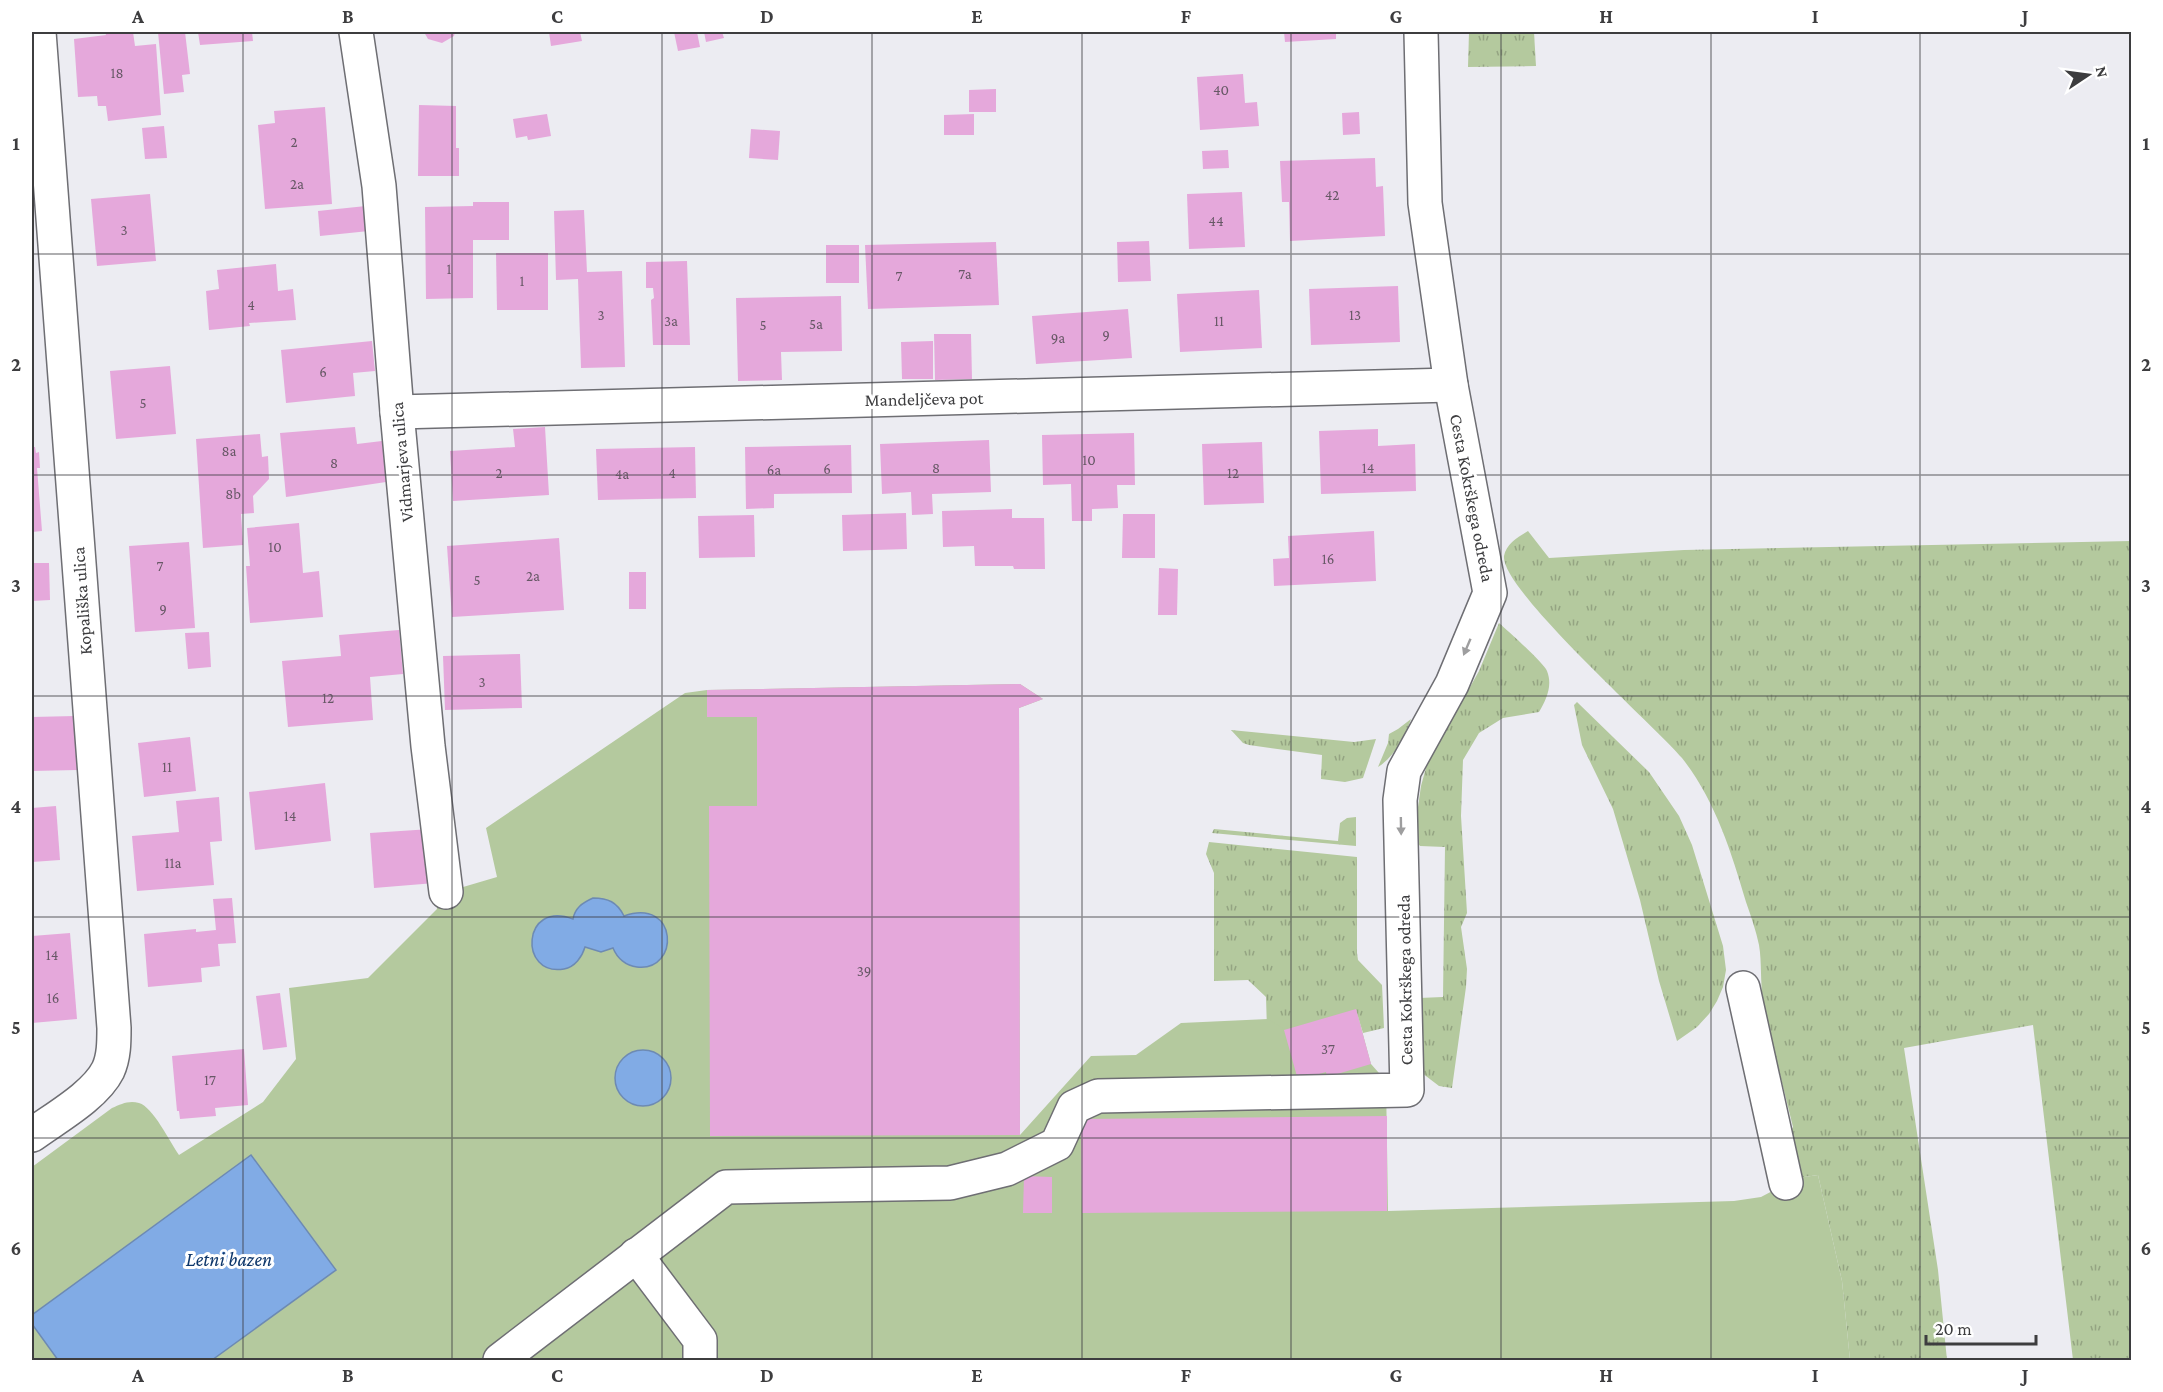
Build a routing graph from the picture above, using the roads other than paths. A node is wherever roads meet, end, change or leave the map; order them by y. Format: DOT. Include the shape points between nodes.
graph roads {
  1 [pos="39,32"];
  2 [pos="356,32"];
  3 [pos="1421,32"];
  4 [pos="1451,385"];
  5 [pos="397,412"];
  6 [pos="446,892"];
  7 [pos="1743,988"];
  8 [pos="32,1135"];
  9 [pos="1786,1183"];
  10 [pos="636,1256"];
  11 [pos="501,1360"];
  12 [pos="700,1360"];
  1 -- 8 [label="street, Kopališka ulica" via="114,1028 108,1070 97,1085"];
  2 -- 5 [label="street, Vidmarjeva ulica" via="379,186"];
  3 -- 4 [label="street, Cesta Kokrškega odreda" via="1425,203"];
  4 -- 5 [label="street, Mandeljčeva pot"];
  4 -- 10 [label="street, Cesta Kokrškega odreda, one-way" via="1490,593 1452,684 1404,771 1400,800 1407,1090 1098,1096 1074,1107 1057,1144 1007,1169 950,1184 726,1186"];
  5 -- 6 [label="street, Vidmarjeva ulica" via="428,746"];
  7 -- 9 [label="street"];
  10 -- 11 [label="street"];
  10 -- 12 [label="street" via="700,1340"];
}
